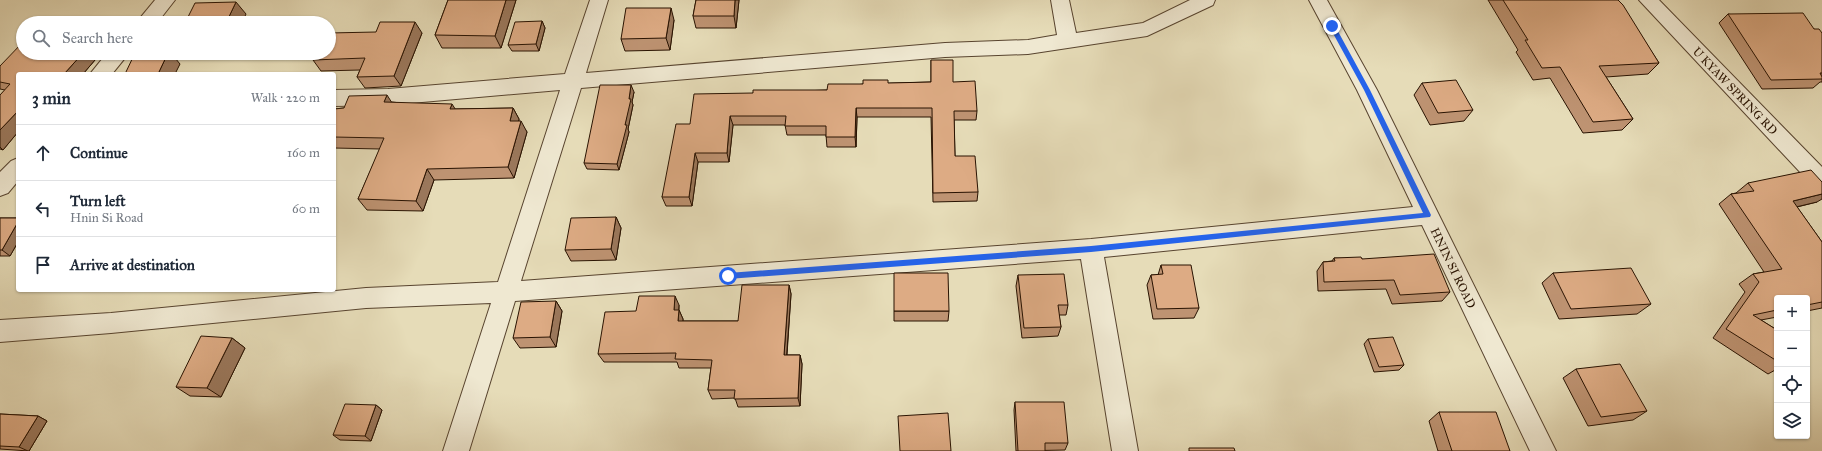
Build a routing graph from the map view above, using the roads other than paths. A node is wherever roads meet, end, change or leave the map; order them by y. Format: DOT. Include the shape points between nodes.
graph roads {
  1 [pos="166,0"];
  2 [pos="599,0"];
  3 [pos="1060,0"];
  4 [pos="1206,0"];
  5 [pos="1318,0"];
  6 [pos="1648,0"];
  7 [pos="152,16"];
  8 [pos="1068,41"];
  9 [pos="113,60"];
  10 [pos="102,72"];
  11 [pos="573,81"];
  12 [pos="336,98"];
  13 [pos="16,169"];
  14 [pos="1822,181"];
  15 [pos="0,187"];
  16 [pos="1428,215"];
  17 [pos="1091,249"];
  18 [pos="506,292"];
  19 [pos="0,331"];
  20 [pos="456,451"];
  21 [pos="1124,451"];
  22 [pos="1542,451"];
  1 -- 7 [label="street"];
  2 -- 11 [label="street"];
  3 -- 8 [label="street"];
  4 -- 8 [label="street" via="1147,29"];
  5 -- 16 [label="street, HNIN SI ROAD" via="1367,90"];
  6 -- 14 [label="street, U KYAW SPRING RD"];
  8 -- 11 [label="street" via="1028,47 945,50"];
  9 -- 10 [label="street"];
  11 -- 12 [label="street" via="388,97"];
  11 -- 18 [label="street"];
  13 -- 15 [label="street"];
  16 -- 17 [label="street"];
  16 -- 22 [label="street, HNIN SI ROAD"];
  17 -- 18 [label="street"];
  17 -- 21 [label="street"];
  18 -- 19 [label="street" via="366,298 111,323"];
  18 -- 20 [label="street"];
}
